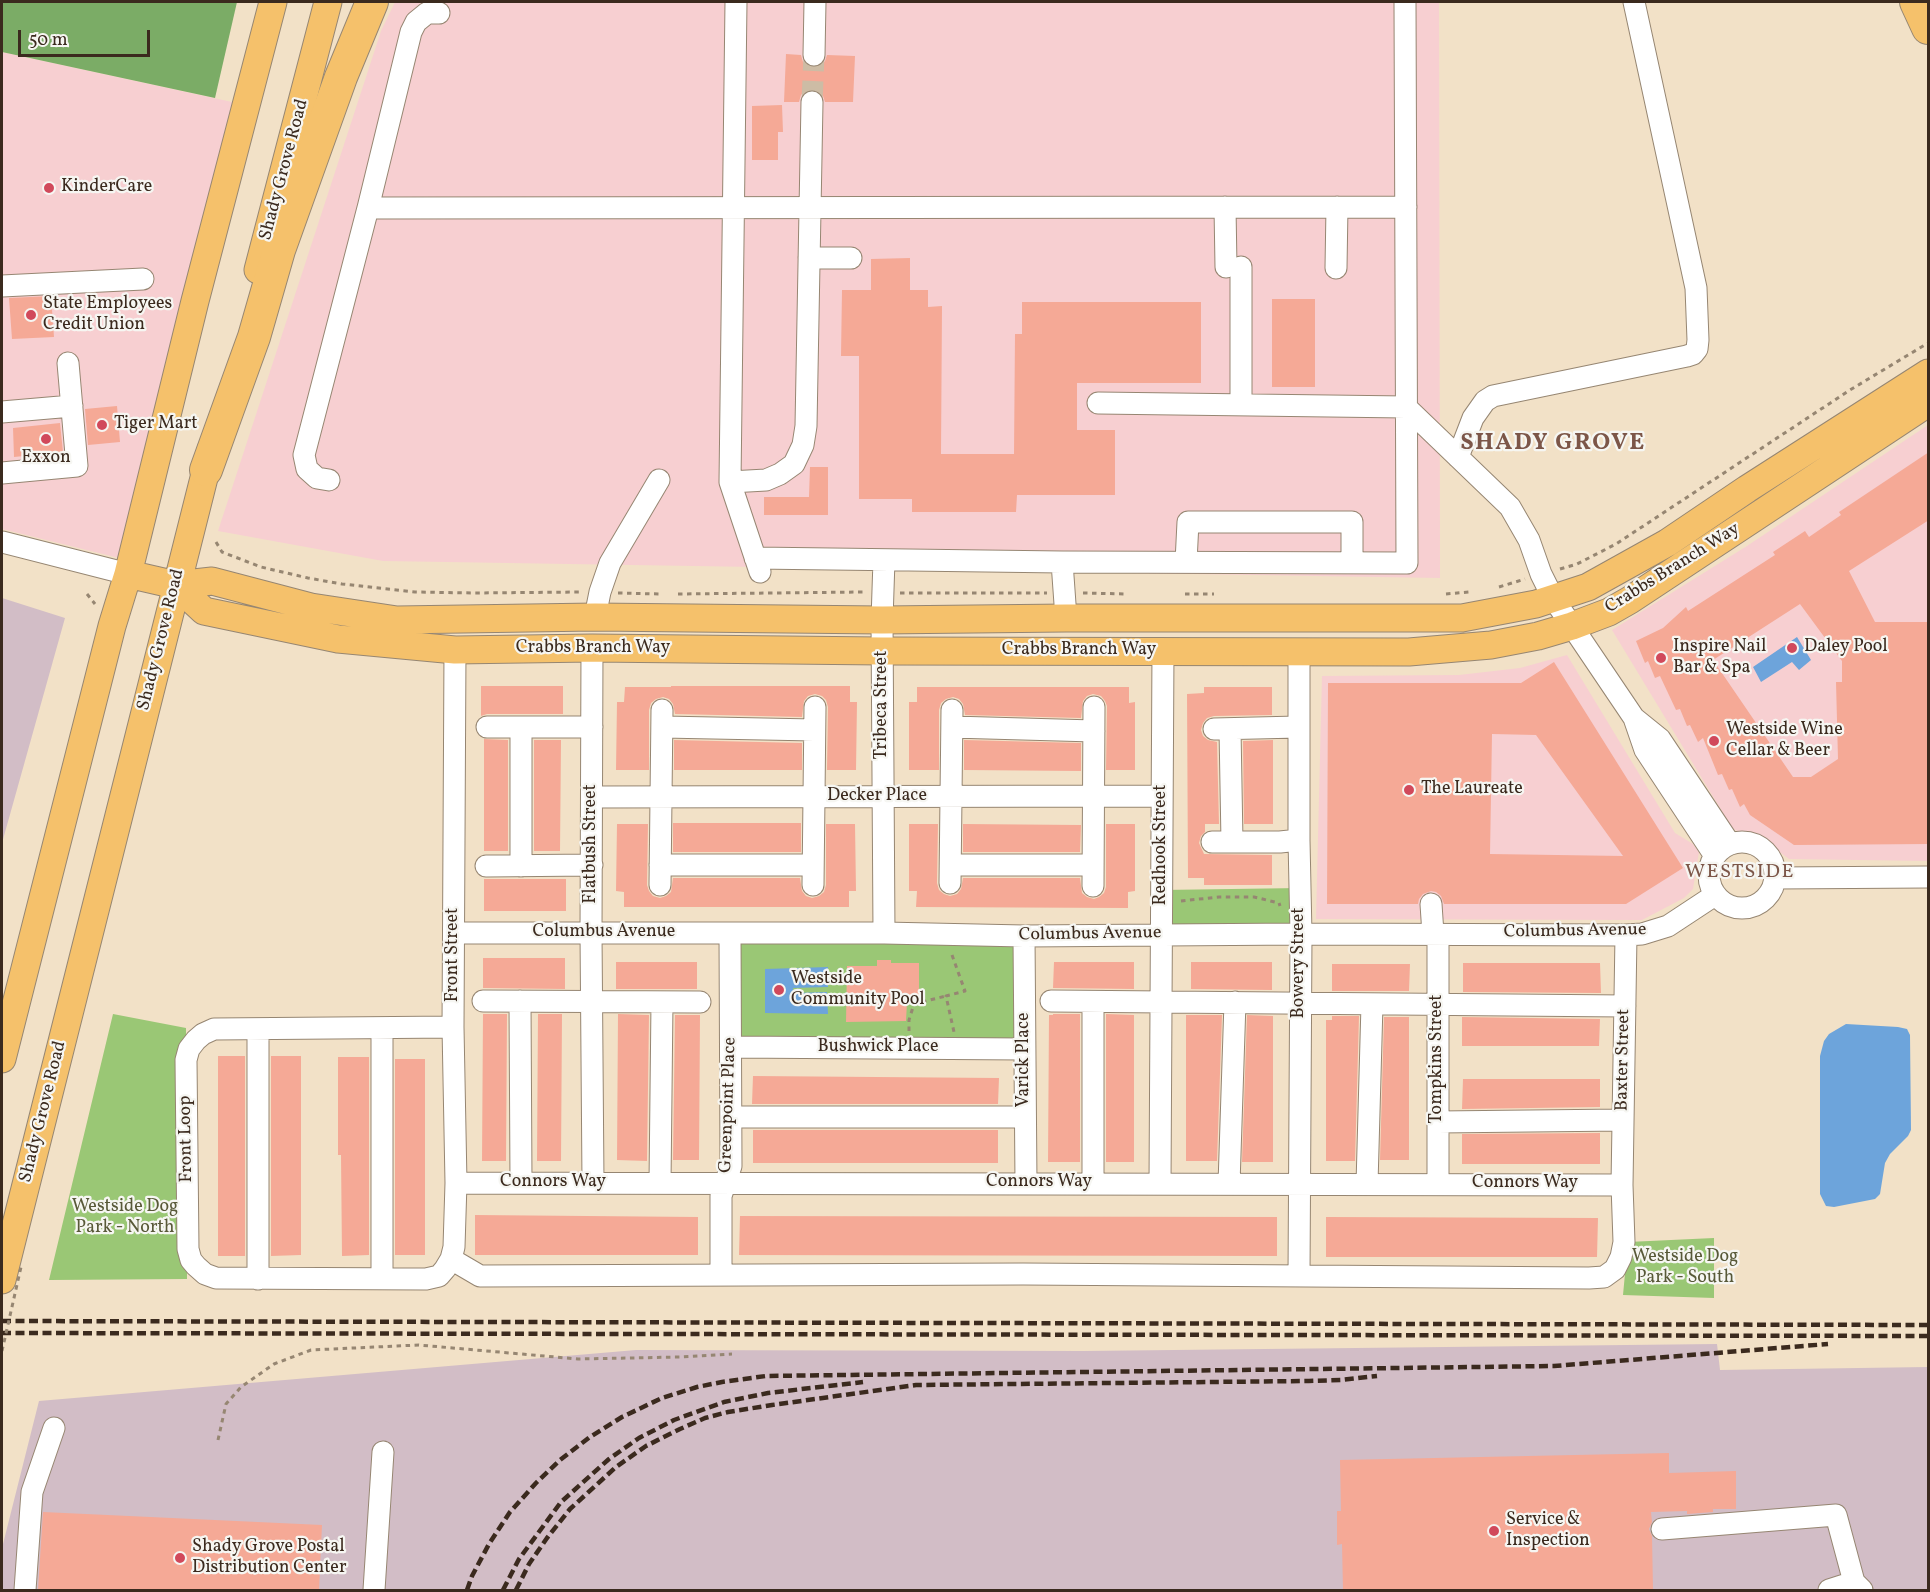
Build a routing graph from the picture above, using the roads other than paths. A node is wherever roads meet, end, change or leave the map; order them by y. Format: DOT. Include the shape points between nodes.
graph roads {
  1 [pos="273,2"];
  2 [pos="328,2"];
  3 [pos="372,2"];
  4 [pos="736,2"];
  5 [pos="815,2"];
  6 [pos="1405,2"];
  7 [pos="1635,2"];
  8 [pos="1916,2"];
  9 [pos="1924,2"];
  10 [pos="1929,8"];
  11 [pos="439,13"];
  12 [pos="1929,28"];
  13 [pos="814,55"];
  14 [pos="812,102"];
  15 [pos="733,207"];
  16 [pos="809,207"];
  17 [pos="1226,207"];
  18 [pos="1336,207"];
  19 [pos="1406,207"];
  20 [pos="368,208"];
  21 [pos="809,258"];
  22 [pos="851,258"];
  23 [pos="1336,268"];
  24 [pos="143,279"];
  25 [pos="2,286"];
  26 [pos="68,363"];
  27 [pos="1929,373"];
  28 [pos="1098,403"];
  29 [pos="1929,403"];
  30 [pos="1241,405"];
  31 [pos="72,406"];
  32 [pos="1406,407"];
  33 [pos="2,412"];
  34 [pos="1458,457"];
  35 [pos="206,470"];
  36 [pos="2,473"];
  37 [pos="329,480"];
  38 [pos="659,480"];
  39 [pos="730,482"];
  40 [pos="2,542"];
  41 [pos="884,560"];
  42 [pos="1062,562"];
  43 [pos="1186,562"];
  44 [pos="1352,563"];
  45 [pos="128,574"];
  46 [pos="176,585"];
  47 [pos="1553,598"];
  48 [pos="595,617"];
  49 [pos="1066,618"];
  50 [pos="882,620"];
  51 [pos="1572,626"];
  52 [pos="592,648"];
  53 [pos="455,650"];
  54 [pos="1163,650"];
  55 [pos="882,651"];
  56 [pos="1299,651"];
  57 [pos="815,707"];
  58 [pos="1094,707"];
  59 [pos="487,727"];
  60 [pos="521,727"];
  61 [pos="592,727"];
  62 [pos="1298,727"];
  63 [pos="814,730"];
  64 [pos="1094,731"];
  65 [pos="592,796"];
  66 [pos="661,796"];
  67 [pos="1162,796"];
  68 [pos="814,797"];
  69 [pos="951,797"];
  70 [pos="1093,797"];
  71 [pos="883,798"];
  72 [pos="1299,840"];
  73 [pos="1723,850"];
  74 [pos="592,865"];
  75 [pos="486,866"];
  76 [pos="521,866"];
  77 [pos="1929,877"];
  78 [pos="1775,878"];
  79 [pos="1715,895"];
  80 [pos="1431,904"];
  81 [pos="454,933"];
  82 [pos="591,933"];
  83 [pos="884,933"];
  84 [pos="730,934"];
  85 [pos="1161,934"];
  86 [pos="1301,934"];
  87 [pos="1436,934"];
  88 [pos="1626,935"];
  89 [pos="1024,936"];
  90 [pos="483,1001"];
  91 [pos="520,1001"];
  92 [pos="592,1001"];
  93 [pos="1051,1001"];
  94 [pos="1161,1001"];
  95 [pos="662,1002"];
  96 [pos="700,1002"];
  97 [pos="1093,1002"];
  98 [pos="1235,1002"];
  99 [pos="1300,1003"];
  100 [pos="1372,1004"];
  101 [pos="1438,1004"];
  102 [pos="1625,1006"];
  103 [pos="453,1027"];
  104 [pos="382,1028"];
  105 [pos="258,1029"];
  106 [pos="731,1047"];
  107 [pos="1024,1049"];
  108 [pos="2,1059"];
  109 [pos="731,1117"];
  110 [pos="1025,1117"];
  111 [pos="1623,1120"];
  112 [pos="1438,1122"];
  113 [pos="521,1183"];
  114 [pos="593,1183"];
  115 [pos="660,1183"];
  116 [pos="726,1183"];
  117 [pos="456,1184"];
  118 [pos="1026,1184"];
  119 [pos="1093,1184"];
  120 [pos="1160,1184"];
  121 [pos="1229,1184"];
  122 [pos="1298,1184"];
  123 [pos="1367,1184"];
  124 [pos="1438,1184"];
  125 [pos="1622,1185"];
  126 [pos="451,1259"];
  127 [pos="10,1270"];
  128 [pos="721,1275"];
  129 [pos="1299,1276"];
  130 [pos="258,1278"];
  131 [pos="382,1279"];
  132 [pos="54,1428"];
  133 [pos="383,1452"];
  134 [pos="1662,1529"];
  135 [pos="1858,1586"];
  136 [pos="25,1590"];
  137 [pos="374,1590"];
  138 [pos="1829,1590"];
  1 -- 45 [label="main road"];
  2 -- 35 [label="main road, Shady Grove Road"];
  3 -- 35 [label="highway" via="279,250 254,337"];
  4 -- 15 [label="street"];
  5 -- 13 [label="street"];
  6 -- 19 [label="street"];
  7 -- 34 [label="street" via="1696,288 1697,349 1687,356 1493,396 1473,418"];
  8 -- 12 [label="highway"];
  9 -- 10 [label="highway"];
  11 -- 20 [label="street" via="427,13 411,32"];
  14 -- 16 [label="street"];
  15 -- 16 [label="street"];
  15 -- 20 [label="street"];
  15 -- 39 [label="street"];
  16 -- 17 [label="street"];
  16 -- 21 [label="street"];
  17 -- 18 [label="street"];
  17 -- 30 [label="street" via="1234,267"];
  18 -- 19 [label="street"];
  18 -- 23 [label="street"];
  19 -- 32 [label="street"];
  20 -- 37 [label="street" via="304,455 307,469 317,478"];
  21 -- 22 [label="street"];
  21 -- 39 [label="street" via="806,426 802,445 794,464 780,474 766,480"];
  24 -- 25 [label="street"];
  26 -- 31 [label="street"];
  27 -- 47 [label="main road, Crabbs Branch Way" via="1667,543 1588,586"];
  28 -- 30 [label="street"];
  29 -- 51 [label="main road, Crabbs Branch Way" via="1630,600"];
  30 -- 32 [label="street"];
  31 -- 33 [label="street"];
  31 -- 36 [label="street" via="77,466"];
  32 -- 34 [label="street"];
  32 -- 44 [label="street" via="1407,563"];
  34 -- 47 [label="street" via="1510,507 1529,540"];
  35 -- 46 [label="main road, Shady Grove Road"];
  38 -- 48 [label="street" via="610,563"];
  39 -- 41 [label="street" via="758,566"];
  40 -- 45 [label="street, Crabbs Branch Way"];
  41 -- 42 [label="street"];
  41 -- 50 [label="street, Tribeca Street"];
  42 -- 43 [label="street"];
  42 -- 49 [label="street"];
  43 -- 44 [label="street"];
  43 -- 44 [label="street" via="1188,522 1352,522"];
  45 -- 46 [label="main road, Crabbs Branch Way"];
  45 -- 108 [label="main road"];
  46 -- 48 [label="main road, Crabbs Branch Way" via="212,580 311,607 397,620"];
  46 -- 53 [label="main road, Crabbs Branch Way" via="204,611 338,639"];
  46 -- 127 [label="main road, Shady Grove Road"];
  47 -- 49 [label="main road, Crabbs Branch Way" via="1462,618"];
  47 -- 51 [label="street"];
  48 -- 50 [label="main road, Crabbs Branch Way"];
  49 -- 50 [label="main road, Crabbs Branch Way"];
  50 -- 55 [label="street, Tribeca Street"];
  51 -- 56 [label="main road, Crabbs Branch Way" via="1491,645 1409,652"];
  51 -- 73 [label="street" via="1634,718 1645,750"];
  52 -- 53 [label="main road, Crabbs Branch Way"];
  52 -- 55 [label="main road, Crabbs Branch Way"];
  52 -- 61 [label="street, Flatbush Street"];
  53 -- 81 [label="street, Front Street"];
  54 -- 55 [label="main road, Crabbs Branch Way"];
  54 -- 56 [label="main road, Crabbs Branch Way"];
  54 -- 67 [label="street, Redhook Street"];
  55 -- 71 [label="street, Tribeca Street"];
  56 -- 62 [label="street, Bowery Street"];
  57 -- 63 [label="street"];
  58 -- 64 [label="street"];
  59 -- 60 [label="street"];
  60 -- 61 [label="street"];
  60 -- 76 [label="street"];
  61 -- 65 [label="street, Flatbush Street"];
  62 -- 72 [label="street, Bowery Street"];
  62 -- 72 [label="street" via="1222,729 1222,842"];
  63 -- 66 [label="street" via="662,719"];
  63 -- 68 [label="street"];
  64 -- 69 [label="street" via="952,718"];
  64 -- 70 [label="street"];
  65 -- 66 [label="street, Decker Place"];
  65 -- 74 [label="street, Flatbush Street"];
  66 -- 68 [label="street, Decker Place"];
  66 -- 68 [label="street" via="660,875 813,875"];
  67 -- 70 [label="street, Decker Place"];
  67 -- 85 [label="street, Redhook Street"];
  68 -- 71 [label="street, Decker Place"];
  69 -- 70 [label="street, Decker Place"];
  69 -- 70 [label="street" via="951,874 1093,875"];
  69 -- 71 [label="street, Decker Place"];
  71 -- 83 [label="street, Tribeca Street"];
  72 -- 86 [label="street, Bowery Street"];
  73 -- 78 [label="street" via="1740,842 1758,846 1771,860"];
  73 -- 79 [label="street" via="1710,865 1708,876"];
  74 -- 76 [label="street"];
  74 -- 82 [label="street, Flatbush Street"];
  75 -- 76 [label="street"];
  77 -- 78 [label="street"];
  78 -- 79 [label="street" via="1769,895 1755,906 1729,906"];
  79 -- 88 [label="street, Columbus Avenue" via="1668,926"];
  80 -- 87 [label="street, Tompkins Street"];
  81 -- 82 [label="street, Columbus Avenue"];
  81 -- 103 [label="street, Front Street"];
  82 -- 84 [label="street, Columbus Avenue"];
  82 -- 92 [label="street, Flatbush Street"];
  83 -- 84 [label="street, Columbus Avenue"];
  83 -- 89 [label="street, Columbus Avenue"];
  84 -- 106 [label="street, Greenpoint Place"];
  85 -- 86 [label="street, Columbus Avenue"];
  85 -- 89 [label="street, Columbus Avenue"];
  85 -- 94 [label="street, Redhook Street"];
  86 -- 87 [label="street, Columbus Avenue"];
  86 -- 99 [label="street, Bowery Street"];
  87 -- 88 [label="street, Columbus Avenue"];
  87 -- 101 [label="street, Tompkins Street"];
  88 -- 102 [label="street, Baxter Street"];
  89 -- 107 [label="street, Varick Place"];
  90 -- 91 [label="street"];
  91 -- 92 [label="street"];
  91 -- 113 [label="street"];
  92 -- 95 [label="street"];
  92 -- 114 [label="street, Flatbush Street"];
  93 -- 97 [label="street"];
  94 -- 97 [label="street"];
  94 -- 98 [label="street"];
  94 -- 120 [label="street, Redhook Street"];
  95 -- 96 [label="street"];
  95 -- 115 [label="street"];
  97 -- 119 [label="street"];
  98 -- 99 [label="street"];
  98 -- 121 [label="street"];
  99 -- 100 [label="street"];
  99 -- 122 [label="street, Bowery Street"];
  100 -- 101 [label="street"];
  100 -- 123 [label="street"];
  101 -- 102 [label="street"];
  101 -- 112 [label="street, Tompkins Street"];
  102 -- 111 [label="street, Baxter Street"];
  103 -- 104 [label="street, Front Loop"];
  103 -- 117 [label="street, Front Street"];
  104 -- 105 [label="street, Front Loop"];
  104 -- 131 [label="street"];
  105 -- 130 [label="street"];
  105 -- 130 [label="street, Front Loop" via="214,1029 196,1040 186,1060 191,1260 205,1274 216,1278"];
  106 -- 107 [label="street, Bushwick Place"];
  106 -- 109 [label="street, Greenpoint Place"];
  107 -- 110 [label="street, Varick Place"];
  109 -- 110 [label="street"];
  109 -- 116 [label="street, Greenpoint Place" via="731,1166"];
  110 -- 118 [label="street, Varick Place"];
  111 -- 112 [label="street"];
  111 -- 125 [label="street, Baxter Street"];
  112 -- 124 [label="street, Tompkins Street"];
  113 -- 114 [label="street, Connors Way"];
  113 -- 117 [label="street, Connors Way"];
  114 -- 115 [label="street, Connors Way"];
  115 -- 116 [label="street, Connors Way"];
  116 -- 118 [label="street, Connors Way"];
  116 -- 128 [label="street, Greenpoint Place" via="721,1196"];
  117 -- 126 [label="street, Front Street"];
  118 -- 119 [label="street, Connors Way"];
  119 -- 120 [label="street, Connors Way"];
  120 -- 121 [label="street, Connors Way"];
  121 -- 122 [label="street, Connors Way"];
  122 -- 123 [label="street, Connors Way"];
  122 -- 129 [label="street, Bowery Street"];
  123 -- 124 [label="street, Connors Way"];
  124 -- 125 [label="street, Connors Way"];
  125 -- 129 [label="street, Baxter Street" via="1624,1242 1615,1269 1604,1277"];
  126 -- 128 [label="street, Baxter Street" via="480,1276"];
  126 -- 131 [label="street, Front Loop" via="438,1275 426,1279"];
  128 -- 129 [label="street, Baxter Street"];
  130 -- 131 [label="street, Front Loop"];
  132 -- 136 [label="street" via="32,1492"];
  133 -- 137 [label="street"];
  134 -- 135 [label="street" via="1836,1515"];
  135 -- 138 [label="street"];
}
